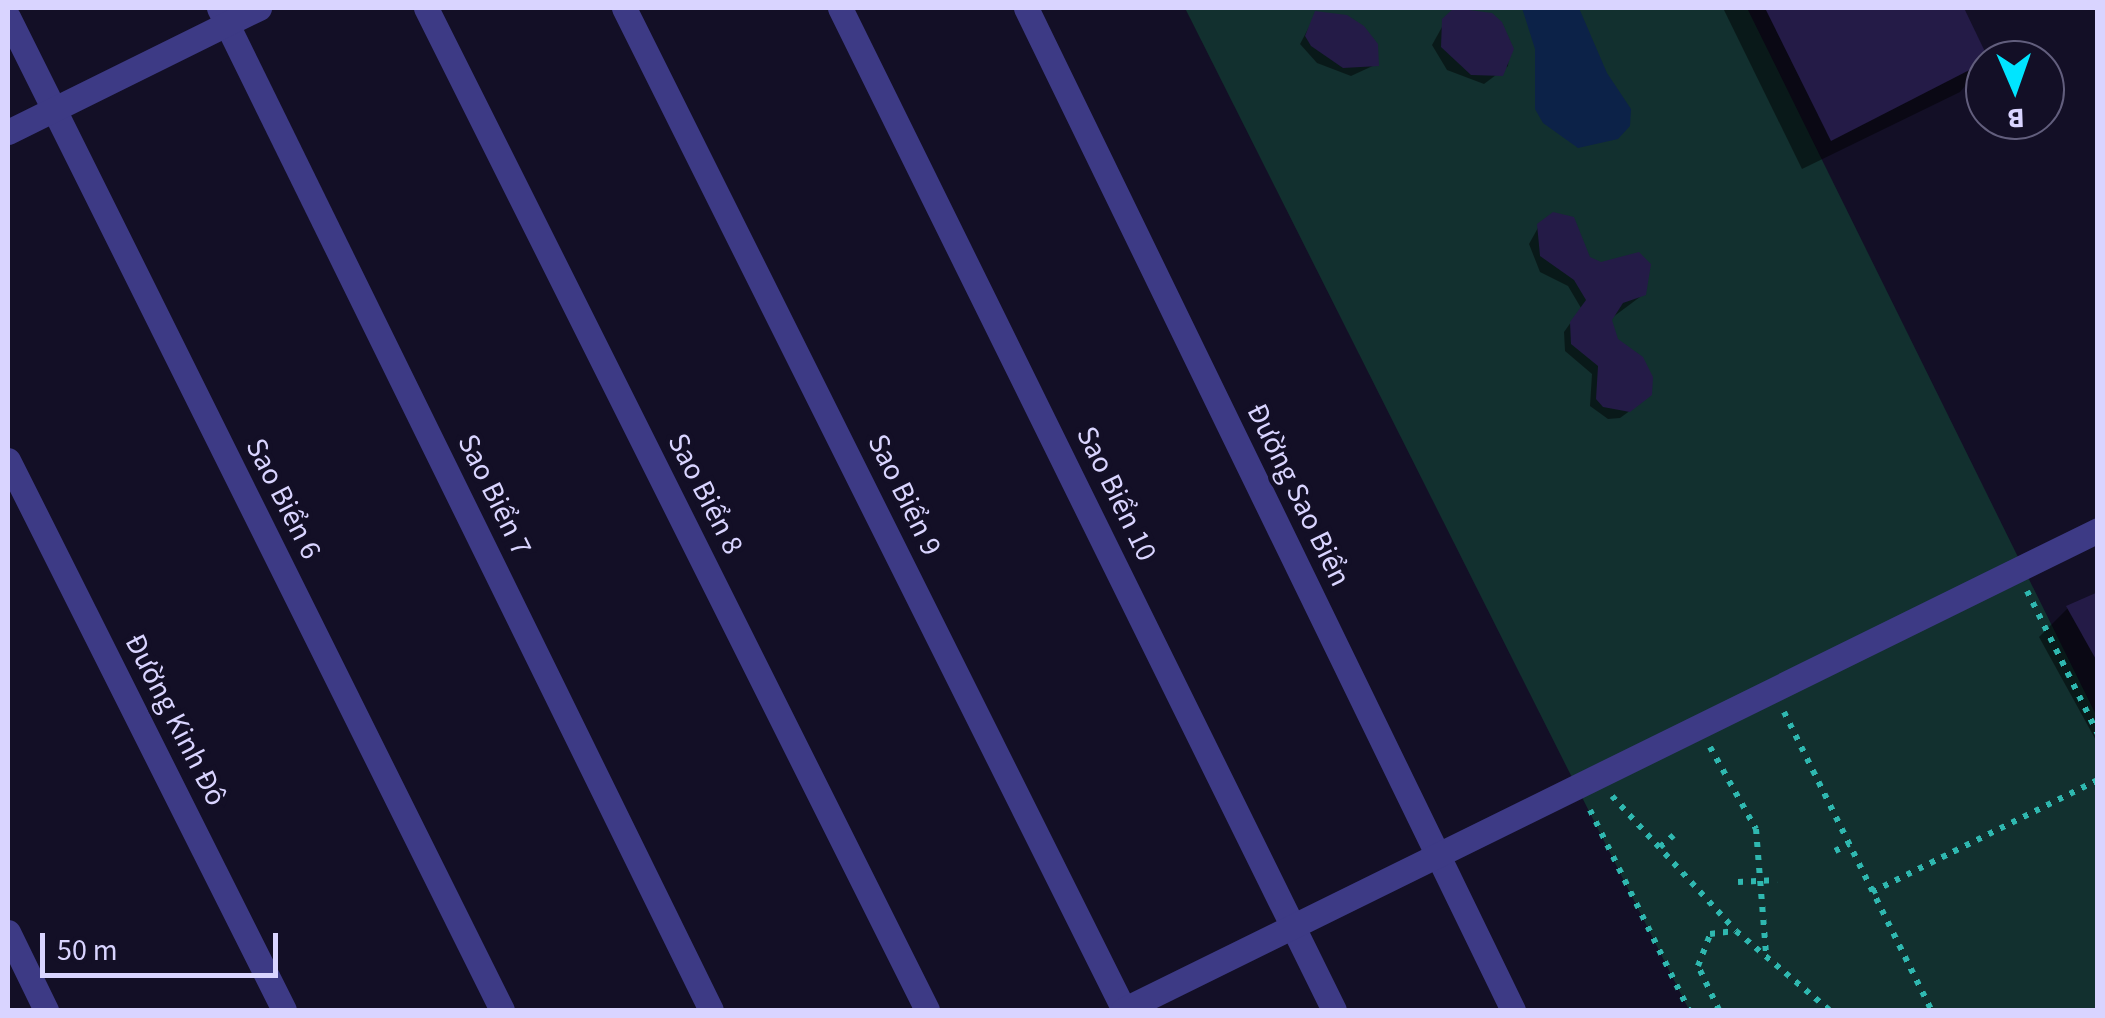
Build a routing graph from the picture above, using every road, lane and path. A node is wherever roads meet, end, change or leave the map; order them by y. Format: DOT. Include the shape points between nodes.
graph roads {
  1 [pos="258,8"];
  2 [pos="426,8"];
  3 [pos="624,8"];
  4 [pos="840,8"];
  5 [pos="1026,8"];
  6 [pos="223,15"];
  7 [pos="8,17"];
  8 [pos="52,109"];
  9 [pos="8,132"];
  10 [pos="8,460"];
  11 [pos="2098,530"];
  12 [pos="2022,582"];
  13 [pos="1779,702"];
  14 [pos="2098,734"];
  15 [pos="1705,738"];
  16 [pos="2098,780"];
  17 [pos="1604,788"];
  18 [pos="1584,798"];
  19 [pos="1674,835"];
  20 [pos="1849,844"];
  21 [pos="1659,848"];
  22 [pos="1835,851"];
  23 [pos="1436,856"];
  24 [pos="1760,880"];
  25 [pos="1776,880"];
  26 [pos="1738,882"];
  27 [pos="1872,892"];
  28 [pos="1294,927"];
  29 [pos="1736,931"];
  30 [pos="8,932"];
  31 [pos="1766,953"];
  32 [pos="46,1010"];
  33 [pos="284,1010"];
  34 [pos="502,1010"];
  35 [pos="711,1010"];
  36 [pos="927,1010"];
  37 [pos="1124,1010"];
  38 [pos="1334,1010"];
  39 [pos="1513,1010"];
  40 [pos="1689,1010"];
  41 [pos="1718,1010"];
  42 [pos="1829,1010"];
  43 [pos="1931,1010"];
  1 -- 6 [label="street"];
  2 -- 36 [label="street, Sao Biển 8"];
  3 -- 37 [label="street, Sao Biển 9"];
  4 -- 28 [label="street, Sao Biển 10"];
  5 -- 23 [label="street, Đường Sao Biển"];
  6 -- 8 [label="street"];
  6 -- 35 [label="street, Sao Biển 7"];
  7 -- 8 [label="street, Sao Biển 6"];
  8 -- 9 [label="street"];
  8 -- 34 [label="street, Sao Biển 6"];
  10 -- 33 [label="street, Đường Kinh Đô"];
  11 -- 23 [label="street"];
  12 -- 14 [label="path"];
  13 -- 20 [label="path"];
  15 -- 24 [label="path" via="1756,829"];
  16 -- 27 [label="path"];
  17 -- 21 [label="path"];
  18 -- 40 [label="path"];
  19 -- 21 [label="path"];
  20 -- 22 [label="path"];
  20 -- 27 [label="path"];
  21 -- 29 [label="path"];
  23 -- 28 [label="street"];
  23 -- 39 [label="street, Đường Sao Biển"];
  24 -- 25 [label="path"];
  24 -- 26 [label="path"];
  24 -- 31 [label="path"];
  27 -- 43 [label="path"];
  28 -- 37 [label="street"];
  28 -- 38 [label="street, Sao Biển 10"];
  29 -- 31 [label="path"];
  29 -- 41 [label="path" via="1710,934 1700,956 1700,979"];
  30 -- 32 [label="street"];
  31 -- 42 [label="path"];
}
